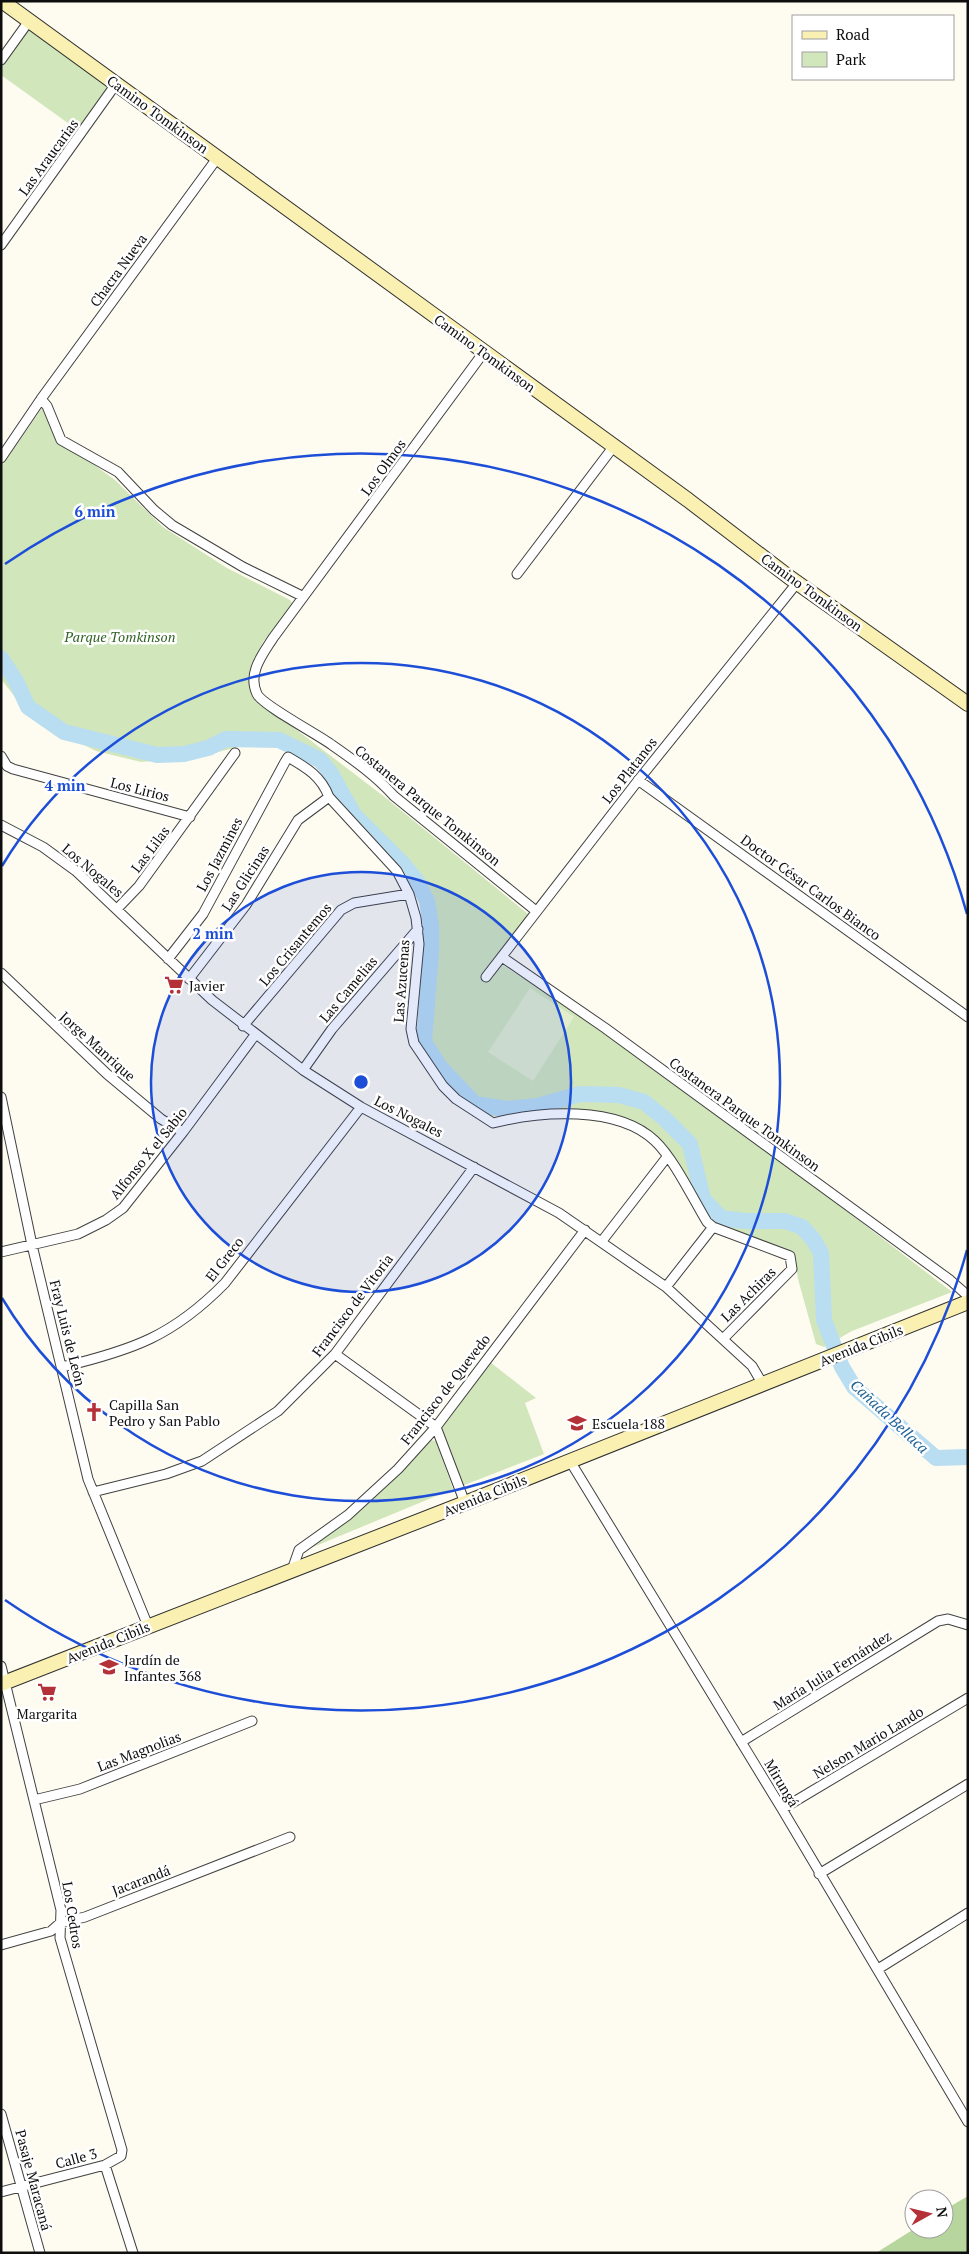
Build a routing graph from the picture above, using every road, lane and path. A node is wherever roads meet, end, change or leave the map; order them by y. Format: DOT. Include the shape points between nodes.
graph roads {
  1 [pos="2,1"];
  2 [pos="29,21"];
  3 [pos="1,60"];
  4 [pos="116,84"];
  5 [pos="218,157"];
  6 [pos="1,245"];
  7 [pos="484,352"];
  8 [pos="41,399"];
  9 [pos="614,446"];
  10 [pos="1,458"];
  11 [pos="517,574"];
  12 [pos="797,583"];
  13 [pos="302,596"];
  14 [pos="968,704"];
  15 [pos="235,753"];
  16 [pos="1,756"];
  17 [pos="288,757"];
  18 [pos="638,780"];
  19 [pos="328,797"];
  20 [pos="190,817"];
  21 [pos="1,825"];
  22 [pos="409,894"];
  23 [pos="117,909"];
  24 [pos="536,911"];
  25 [pos="418,929"];
  26 [pos="502,957"];
  27 [pos="168,959"];
  28 [pos="1,973"];
  29 [pos="486,977"];
  30 [pos="189,979"];
  31 [pos="968,1017"];
  32 [pos="243,1026"];
  33 [pos="255,1035"];
  34 [pos="303,1070"];
  35 [pos="1,1097"];
  36 [pos="361,1107"];
  37 [pos="183,1132"];
  38 [pos="667,1157"];
  39 [pos="474,1167"];
  40 [pos="713,1227"];
  41 [pos="585,1230"];
  42 [pos="602,1241"];
  43 [pos="32,1245"];
  44 [pos="1,1252"];
  45 [pos="666,1287"];
  46 [pos="968,1296"];
  47 [pos="968,1302"];
  48 [pos="723,1338"];
  49 [pos="335,1354"];
  50 [pos="62,1368"];
  51 [pos="762,1383"];
  52 [pos="436,1427"];
  53 [pos="570,1461"];
  54 [pos="93,1492"];
  55 [pos="465,1503"];
  56 [pos="292,1570"];
  57 [pos="148,1626"];
  58 [pos="968,1626"];
  59 [pos="1,1666"];
  60 [pos="3,1683"];
  61 [pos="968,1698"];
  62 [pos="252,1721"];
  63 [pos="741,1742"];
  64 [pos="968,1784"];
  65 [pos="34,1800"];
  66 [pos="782,1809"];
  67 [pos="290,1837"];
  68 [pos="820,1874"];
  69 [pos="968,1913"];
  70 [pos="60,1923"];
  71 [pos="1,1946"];
  72 [pos="878,1969"];
  73 [pos="1,2114"];
  74 [pos="968,2122"];
  75 [pos="122,2150"];
  76 [pos="104,2165"];
  77 [pos="21,2187"];
  78 [pos="1,2192"];
  79 [pos="40,2253"];
  80 [pos="133,2253"];
  1 -- 2 [label="street, Camino Tomkinson"];
  2 -- 3 [label="street"];
  2 -- 4 [label="street, Camino Tomkinson"];
  4 -- 5 [label="street, Camino Tomkinson"];
  4 -- 6 [label="street, Las Araucarias"];
  5 -- 7 [label="street, Camino Tomkinson"];
  5 -- 8 [label="street, Chacra Nueva"];
  7 -- 9 [label="street, Camino Tomkinson"];
  7 -- 13 [label="street, Los Olmos"];
  8 -- 10 [label="street"];
  8 -- 13 [label="street" via="61,440 118,472 172,524 243,567"];
  9 -- 11 [label="street"];
  9 -- 12 [label="street, Camino Tomkinson"];
  12 -- 14 [label="street, Camino Tomkinson"];
  12 -- 18 [label="street, Los Platanos"];
  13 -- 24 [label="street, Costanera Parque Tomkinson" via="258,662 254,673 254,687 258,695 376,776 394,796"];
  15 -- 20 [label="street, Las Lilas"];
  16 -- 20 [label="street, Los Lirios" via="13,768"];
  17 -- 19 [label="street, Las Azucenas" via="316,776"];
  17 -- 27 [label="street, Los Jazmines" via="277,772 203,914"];
  18 -- 24 [label="street, Los Platanos"];
  18 -- 31 [label="street, Doctor César Carlos Bianco"];
  19 -- 22 [label="street, Las Azucenas" via="397,871"];
  19 -- 30 [label="street, Las Glicinas" via="298,820 246,905"];
  20 -- 23 [label="street, Las Lilas" via="139,886"];
  21 -- 23 [label="street, Los Nogales" via="60,858"];
  22 -- 25 [label="street, Las Azucenas"];
  22 -- 32 [label="street, Los Crisantemos" via="354,903 341,910"];
  23 -- 27 [label="street, Los Nogales"];
  24 -- 26 [label="street, Los Platanos"];
  25 -- 34 [label="street, Las Camelias" via="332,1029"];
  25 -- 38 [label="street, Las Azucenas" via="410,1029 414,1043 443,1086 456,1099 493,1123 553,1113 613,1120 646,1134"];
  26 -- 29 [label="street, Los Platanos"];
  26 -- 46 [label="street, Costanera Parque Tomkinson" via="605,1028"];
  27 -- 30 [label="street, Los Nogales"];
  28 -- 37 [label="street, Jorge Manrique" via="107,1074 161,1119"];
  30 -- 32 [label="street, Los Nogales"];
  32 -- 33 [label="street, Los Nogales"];
  33 -- 34 [label="street, Los Nogales"];
  33 -- 37 [label="street, Alfonso X el Sabio"];
  34 -- 36 [label="street, Los Nogales"];
  35 -- 43 [label="street, Fray Luis de León"];
  36 -- 39 [label="street, Los Nogales"];
  36 -- 50 [label="street, El Greco" via="225,1283 202,1306 137,1347"];
  37 -- 43 [label="street, Alfonso X el Sabio" via="124,1208 78,1234"];
  38 -- 40 [label="street, Las Azucenas"];
  38 -- 42 [label="street"];
  39 -- 41 [label="street, Los Nogales"];
  39 -- 49 [label="street, Francisco de Vitoria"];
  40 -- 45 [label="street"];
  40 -- 48 [label="street, Las Achiras" via="786,1253 792,1259 792,1269"];
  41 -- 42 [label="street, Los Nogales"];
  41 -- 52 [label="street, Francisco de Quevedo"];
  42 -- 45 [label="street, Los Nogales"];
  43 -- 44 [label="street, Alfonso X el Sabio"];
  43 -- 50 [label="street, Fray Luis de León"];
  45 -- 48 [label="street, Los Nogales"];
  47 -- 51 [label="street, Avenida Cibils"];
  48 -- 51 [label="street, Los Nogales" via="752,1366"];
  49 -- 52 [label="street"];
  49 -- 54 [label="street, Francisco de Vitoria" via="278,1411 202,1461 166,1474"];
  50 -- 54 [label="street, Fray Luis de León"];
  51 -- 53 [label="street, Avenida Cibils"];
  52 -- 55 [label="street"];
  52 -- 56 [label="street, Francisco de Quevedo" via="398,1470 348,1515 299,1550"];
  53 -- 55 [label="street, Avenida Cibils"];
  53 -- 63 [label="street, Mirungá"];
  54 -- 57 [label="street, Fray Luis de León"];
  55 -- 56 [label="street, Avenida Cibils"];
  56 -- 57 [label="street, Avenida Cibils"];
  57 -- 60 [label="street, Avenida Cibils"];
  58 -- 63 [label="street, María Julia Fernández" via="948,1619 938,1621"];
  59 -- 60 [label="street, Los Cedros"];
  60 -- 65 [label="street, Los Cedros"];
  61 -- 66 [label="street, Nelson Mario Lando"];
  62 -- 65 [label="street, Las Magnolias" via="80,1789"];
  63 -- 66 [label="street, Mirungá"];
  64 -- 68 [label="street"];
  65 -- 70 [label="street, Los Cedros" via="61,1910"];
  66 -- 68 [label="street, Mirungá"];
  67 -- 70 [label="street, Jacarandá" via="85,1917"];
  68 -- 72 [label="street, Mirungá"];
  69 -- 72 [label="street"];
  70 -- 71 [label="street, Jacarandá" via="51,1931"];
  70 -- 75 [label="street, Los Cedros" via="60,1938"];
  72 -- 74 [label="street, Mirungá"];
  73 -- 77 [label="street, Pasaje Maracaná"];
  75 -- 76 [label="street, Calle 3" via="121,2156"];
  76 -- 77 [label="street, Calle 3"];
  76 -- 80 [label="street"];
  77 -- 78 [label="street, Calle 3"];
  77 -- 79 [label="street, Pasaje Maracaná"];
}
